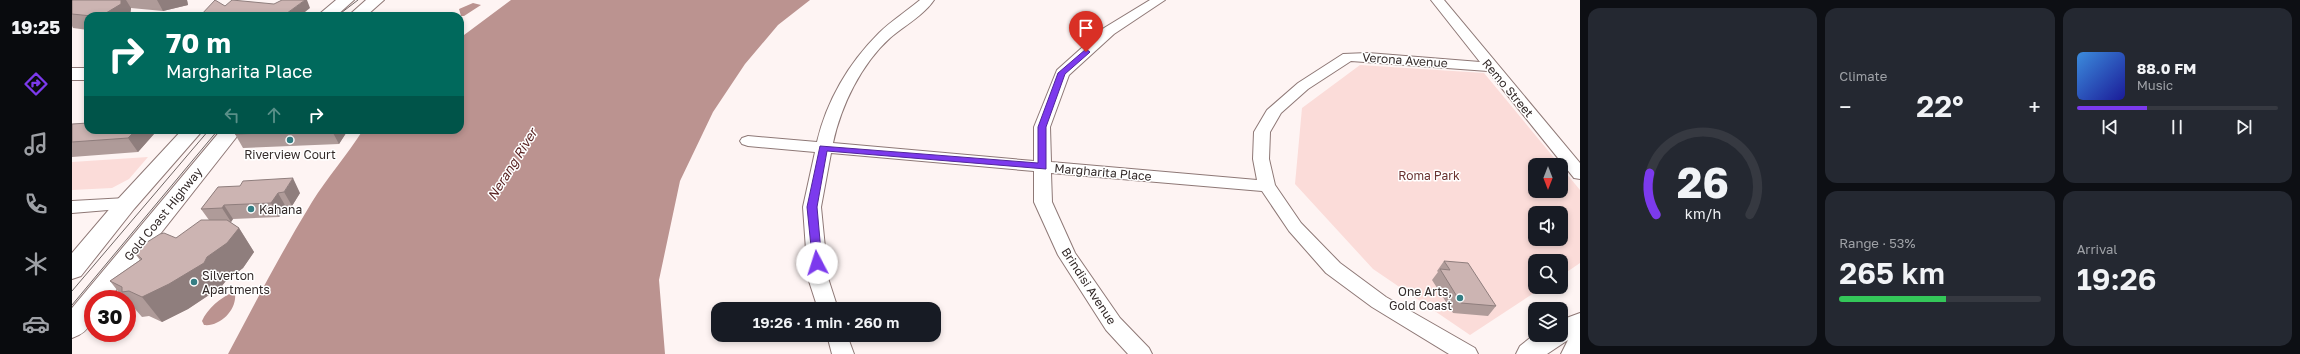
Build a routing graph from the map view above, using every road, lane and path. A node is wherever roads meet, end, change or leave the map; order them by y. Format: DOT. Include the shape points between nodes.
graph roads {
  1 [pos="346,0"];
  2 [pos="376,0"];
  3 [pos="928,0"];
  4 [pos="1159,0"];
  5 [pos="1437,0"];
  6 [pos="330,12"];
  7 [pos="361,12"];
  8 [pos="1490,67"];
  9 [pos="72,74"];
  10 [pos="84,74"];
  11 [pos="189,134"];
  12 [pos="229,134"];
  13 [pos="748,142"];
  14 [pos="823,148"];
  15 [pos="1043,167"];
  16 [pos="1580,174"];
  17 [pos="1267,186"];
  18 [pos="126,204"];
  19 [pos="72,207"];
  20 [pos="72,270"];
  21 [pos="102,290"];
  22 [pos="826,302"];
  23 [pos="84,312"];
  24 [pos="1580,323"];
  25 [pos="72,327"];
  26 [pos="1568,329"];
  27 [pos="839,342"];
  28 [pos="1544,342"];
  29 [pos="1580,343"];
  30 [pos="843,354"];
  31 [pos="1142,354"];
  32 [pos="1467,354"];
  33 [pos="1530,354"];
  34 [pos="1575,354"];
  1 -- 6 [label="main road"];
  2 -- 7 [label="main road"];
  3 -- 14 [label="street" via="884,36 846,83"];
  4 -- 15 [label="street, Brindisi Avenue" via="1110,31 1062,73 1042,127"];
  5 -- 8 [label="street, Remo Street"];
  8 -- 16 [label="street, Remo Street"];
  8 -- 17 [label="street, Verona Avenue" via="1348,57 1304,86 1276,110 1262,132 1261,159"];
  9 -- 10 [label="main road"];
  11 -- 18 [label="main road"];
  12 -- 21 [label="main road, Gold Coast Highway"];
  13 -- 14 [label="street, Margharita Place"];
  14 -- 15 [label="street, Margharita Place"];
  14 -- 22 [label="street" via="812,207 818,278"];
  15 -- 17 [label="street, Margharita Place"];
  15 -- 31 [label="street, Brindisi Avenue" via="1044,202 1067,255 1113,324"];
  17 -- 32 [label="street, Verona Avenue" via="1295,227 1332,268 1379,302"];
  18 -- 19 [label="street"];
  18 -- 20 [label="main road"];
  23 -- 25 [label="main road, Gold Coast Highway"];
  24 -- 26 [label="main road"];
  27 -- 30 [label="street"];
  28 -- 33 [label="main road"];
  29 -- 34 [label="main road"];
}
